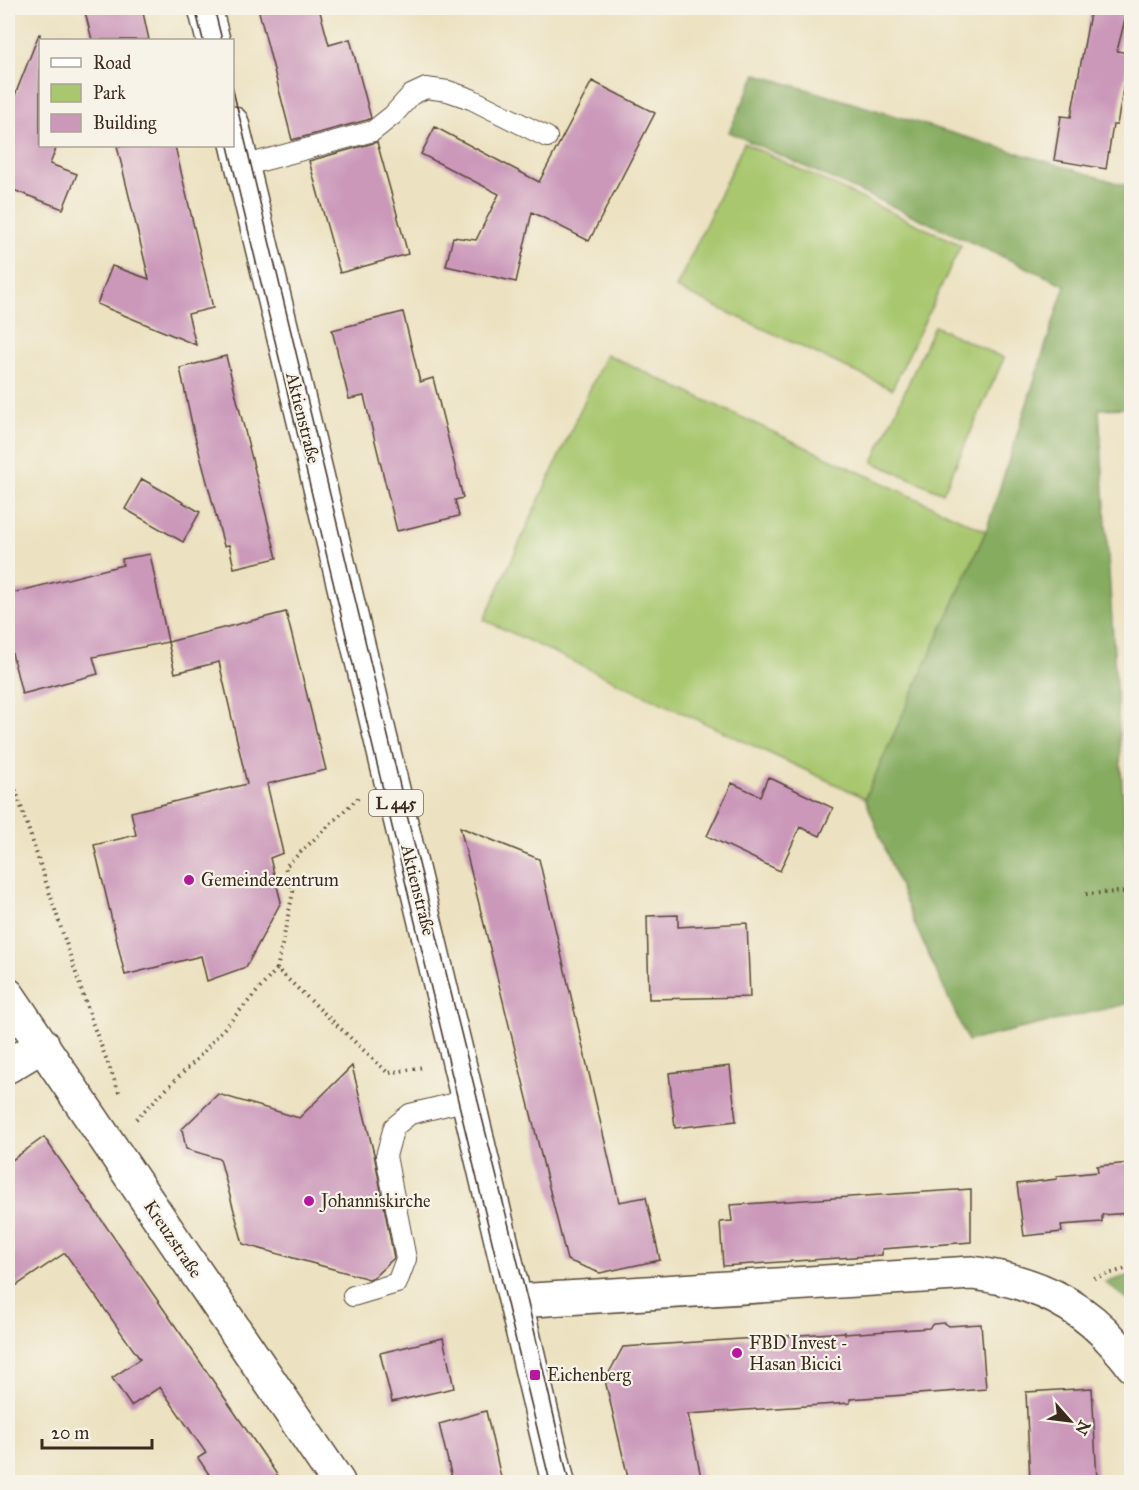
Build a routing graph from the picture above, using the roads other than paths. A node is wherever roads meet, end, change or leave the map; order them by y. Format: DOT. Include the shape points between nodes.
graph roads {
  1 [pos="205,8"];
  2 [pos="213,39"];
  3 [pos="234,131"];
  4 [pos="547,137"];
  5 [pos="243,166"];
  6 [pos="8,994"];
  7 [pos="43,1045"];
  8 [pos="8,1066"];
  9 [pos="468,1100"];
  10 [pos="353,1296"];
  11 [pos="516,1301"];
  12 [pos="1131,1365"];
  13 [pos="338,1482"];
  14 [pos="558,1482"];
  1 -- 2 [label="main road"];
  3 -- 5 [label="main road, Aktienstraße / L 445"];
  4 -- 5 [label="lane" via="471,99 426,88 411,95 373,131"];
  5 -- 9 [label="main road, Aktienstraße / L 445"];
  6 -- 7 [label="main road, Kreuzstraße"];
  7 -- 8 [label="main road"];
  7 -- 13 [label="main road, Kreuzstraße"];
  9 -- 10 [label="lane" via="410,1114 394,1127 386,1155 406,1259 397,1283"];
  9 -- 11 [label="main road, Aktienstraße / L 445"];
  11 -- 12 [label="main road" via="972,1273 1047,1291 1103,1330"];
  11 -- 14 [label="main road, Aktienstraße / L 445"];
}
